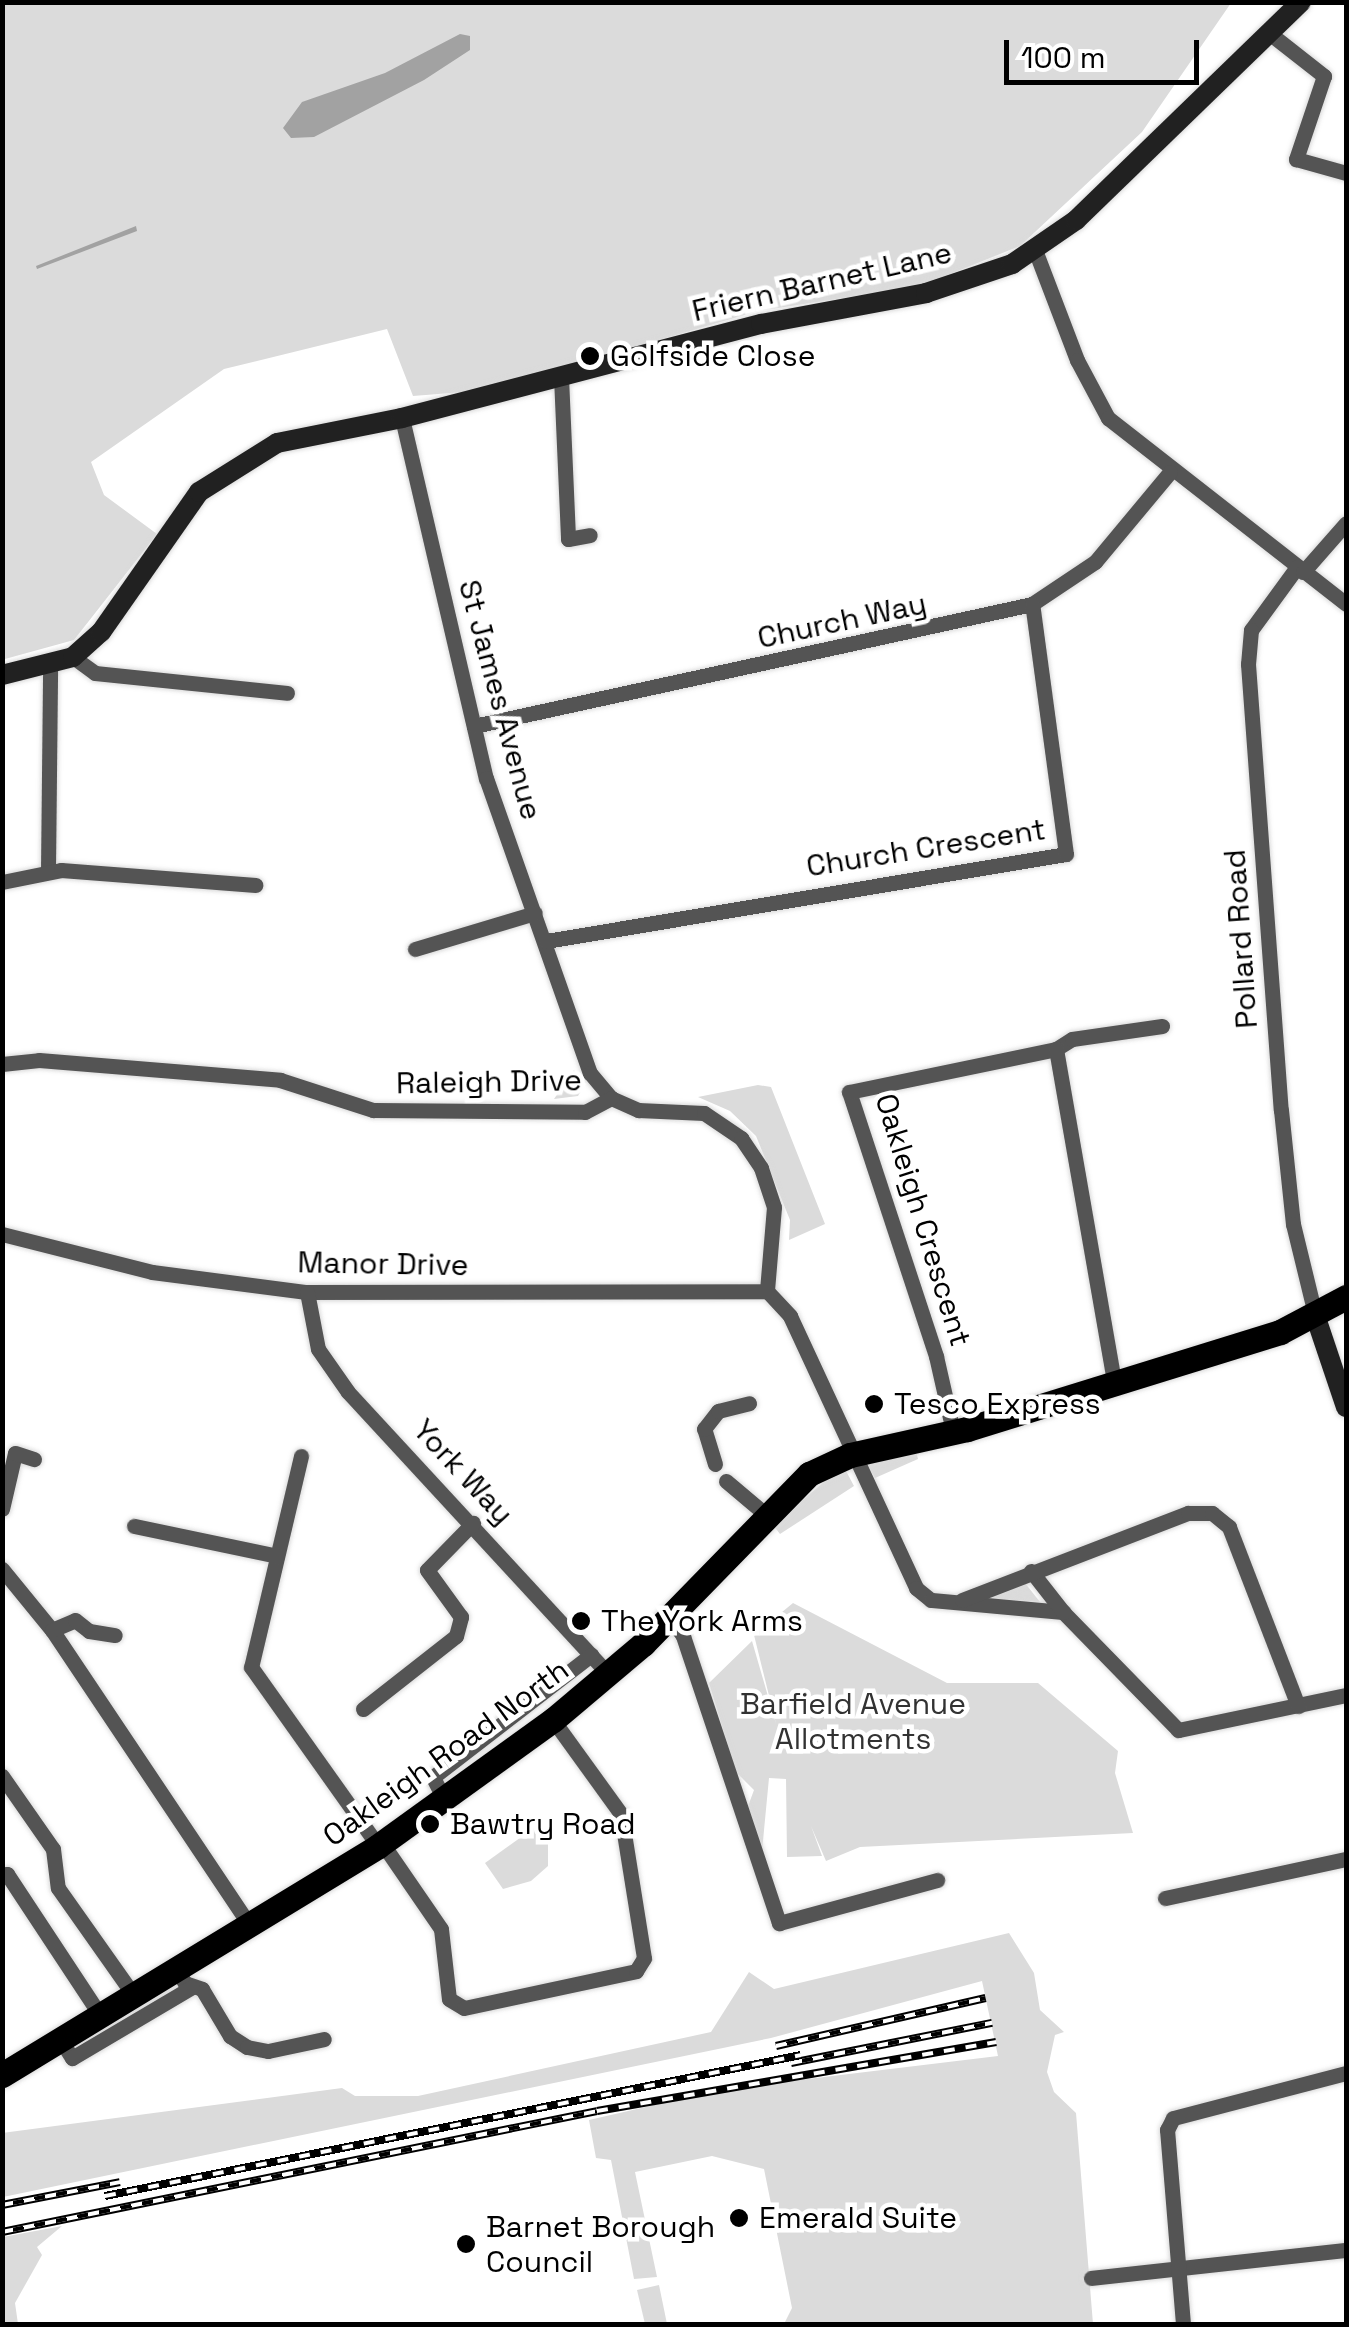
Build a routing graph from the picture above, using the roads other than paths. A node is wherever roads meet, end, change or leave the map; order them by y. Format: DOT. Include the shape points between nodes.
graph roads {
  1 [pos="1301,2"];
  2 [pos="1273,36"];
  3 [pos="1346,174"];
  4 [pos="1035,250"];
  5 [pos="561,377"];
  6 [pos="402,418"];
  7 [pos="1170,472"];
  8 [pos="1346,524"];
  9 [pos="590,535"];
  10 [pos="1300,570"];
  11 [pos="1032,604"];
  12 [pos="1346,604"];
  13 [pos="73,657"];
  14 [pos="50,664"];
  15 [pos="2,675"];
  16 [pos="287,693"];
  17 [pos="474,726"];
  18 [pos="48,870"];
  19 [pos="2,882"];
  20 [pos="255,885"];
  21 [pos="536,913"];
  22 [pos="546,941"];
  23 [pos="414,948"];
  24 [pos="1162,1026"];
  25 [pos="1056,1049"];
  26 [pos="2,1064"];
  27 [pos="611,1098"];
  28 [pos="2,1234"];
  29 [pos="307,1292"];
  30 [pos="768,1292"];
  31 [pos="1346,1297"];
  32 [pos="1316,1318"];
  33 [pos="1115,1386"];
  34 [pos="748,1403"];
  35 [pos="1346,1407"];
  36 [pos="954,1432"];
  37 [pos="850,1454"];
  38 [pos="301,1456"];
  39 [pos="34,1459"];
  40 [pos="715,1464"];
  41 [pos="726,1480"];
  42 [pos="2,1510"];
  43 [pos="764,1513"];
  44 [pos="474,1523"];
  45 [pos="134,1526"];
  46 [pos="278,1556"];
  47 [pos="2,1569"];
  48 [pos="1031,1571"];
  49 [pos="962,1600"];
  50 [pos="1063,1612"];
  51 [pos="668,1615"];
  52 [pos="52,1630"];
  53 [pos="116,1635"];
  54 [pos="591,1655"];
  55 [pos="609,1675"];
  56 [pos="1346,1695"];
  57 [pos="1298,1706"];
  58 [pos="363,1709"];
  59 [pos="553,1720"];
  60 [pos="517,1731"];
  61 [pos="2,1776"];
  62 [pos="380,1845"];
  63 [pos="1346,1859"];
  64 [pos="5,1876"];
  65 [pos="936,1880"];
  66 [pos="1166,1898"];
  67 [pos="250,1926"];
  68 [pos="185,1979"];
  69 [pos="136,1997"];
  70 [pos="102,2018"];
  71 [pos="324,2039"];
  72 [pos="62,2042"];
  73 [pos="1346,2073"];
  74 [pos="3,2074"];
  75 [pos="1346,2250"];
  76 [pos="1181,2269"];
  77 [pos="1091,2278"];
  78 [pos="1183,2324"];
  1 -- 2 [label="main road, Friern Barnet Lane"];
  2 -- 3 [label="street" via="1324,76 1296,159"];
  2 -- 4 [label="main road, Friern Barnet Lane"];
  4 -- 5 [label="main road, Friern Barnet Lane" via="993,272 926,293 760,324"];
  4 -- 7 [label="street" via="1077,360 1108,418"];
  5 -- 6 [label="main road, Friern Barnet Lane"];
  5 -- 9 [label="street" via="568,538"];
  6 -- 13 [label="main road, Friern Barnet Lane" via="276,443 199,492 101,632"];
  6 -- 17 [label="street, St James Avenue"];
  7 -- 10 [label="street"];
  7 -- 11 [label="street, Church Way" via="1094,562"];
  8 -- 10 [label="street, Pollard Road"];
  10 -- 12 [label="street"];
  10 -- 32 [label="street, Pollard Road" via="1251,630 1248,664 1283,1129 1293,1224"];
  11 -- 17 [label="street, Church Way"];
  11 -- 22 [label="street, Church Crescent" via="1066,854"];
  13 -- 14 [label="main road, Friern Barnet Lane"];
  13 -- 16 [label="street" via="95,673"];
  14 -- 15 [label="main road, Friern Barnet Lane"];
  14 -- 18 [label="street"];
  17 -- 21 [label="street, St James Avenue"];
  18 -- 19 [label="street"];
  18 -- 20 [label="street"];
  21 -- 22 [label="street, St James Avenue"];
  21 -- 23 [label="street"];
  22 -- 27 [label="street, St James Avenue" via="590,1073"];
  24 -- 25 [label="street" via="1072,1040"];
  25 -- 33 [label="street"];
  25 -- 36 [label="street, Oakleigh Crescent" via="849,1092 936,1356"];
  26 -- 27 [label="street, Raleigh Drive" via="39,1060 280,1080 373,1110 585,1112"];
  27 -- 30 [label="street, Raleigh Drive" via="638,1110 704,1113 742,1138 774,1207"];
  28 -- 29 [label="street, Manor Drive" via="152,1272"];
  29 -- 30 [label="street, Manor Drive"];
  29 -- 44 [label="street, York Way" via="318,1349 332,1371"];
  30 -- 37 [label="street" via="790,1316"];
  31 -- 32 [label="main road, Oakleigh Road North"];
  32 -- 33 [label="main road, Oakleigh Road North"];
  32 -- 35 [label="main road"];
  33 -- 36 [label="main road, Oakleigh Road North"];
  34 -- 40 [label="street" via="718,1411 704,1429"];
  36 -- 37 [label="main road, Oakleigh Road North"];
  37 -- 43 [label="main road, Oakleigh Road North" via="809,1474"];
  37 -- 49 [label="street" via="916,1588 931,1600"];
  38 -- 46 [label="street"];
  39 -- 42 [label="street" via="15,1453"];
  41 -- 43 [label="street"];
  43 -- 51 [label="main road, Oakleigh Road North"];
  44 -- 54 [label="street, York Way"];
  44 -- 58 [label="street" via="428,1570 461,1616 456,1636"];
  45 -- 46 [label="street"];
  46 -- 62 [label="street" via="251,1667"];
  47 -- 52 [label="street"];
  48 -- 49 [label="street"];
  48 -- 50 [label="street"];
  48 -- 57 [label="street" via="1188,1513 1212,1514 1229,1527"];
  49 -- 50 [label="street"];
  50 -- 57 [label="street" via="1178,1730"];
  51 -- 55 [label="main road, Oakleigh Road North"];
  51 -- 65 [label="street" via="684,1636 779,1924"];
  52 -- 53 [label="street" via="75,1620 89,1631"];
  52 -- 67 [label="street"];
  54 -- 55 [label="street, York Way"];
  54 -- 60 [label="street"];
  55 -- 59 [label="main road, Oakleigh Road North"];
  56 -- 57 [label="street"];
  59 -- 60 [label="main road, Oakleigh Road North"];
  59 -- 62 [label="street" via="621,1814 644,1958 636,1971 464,2008 449,1999 441,1930"];
  60 -- 62 [label="main road, Oakleigh Road North" via="444,1799"];
  61 -- 69 [label="street" via="52,1848 58,1888"];
  62 -- 67 [label="main road, Oakleigh Road North"];
  63 -- 66 [label="street"];
  64 -- 70 [label="street"];
  67 -- 68 [label="main road, Oakleigh Road North"];
  68 -- 69 [label="main road, Oakleigh Road North"];
  68 -- 71 [label="street" via="202,1988 230,2036 246,2048 268,2052"];
  68 -- 72 [label="street" via="72,2058"];
  69 -- 70 [label="main road, Oakleigh Road North"];
  70 -- 72 [label="main road, Oakleigh Road North"];
  72 -- 74 [label="main road, Oakleigh Road North"];
  73 -- 76 [label="street" via="1173,2118 1167,2130"];
  75 -- 76 [label="street"];
  76 -- 77 [label="street"];
  76 -- 78 [label="street"];
}
